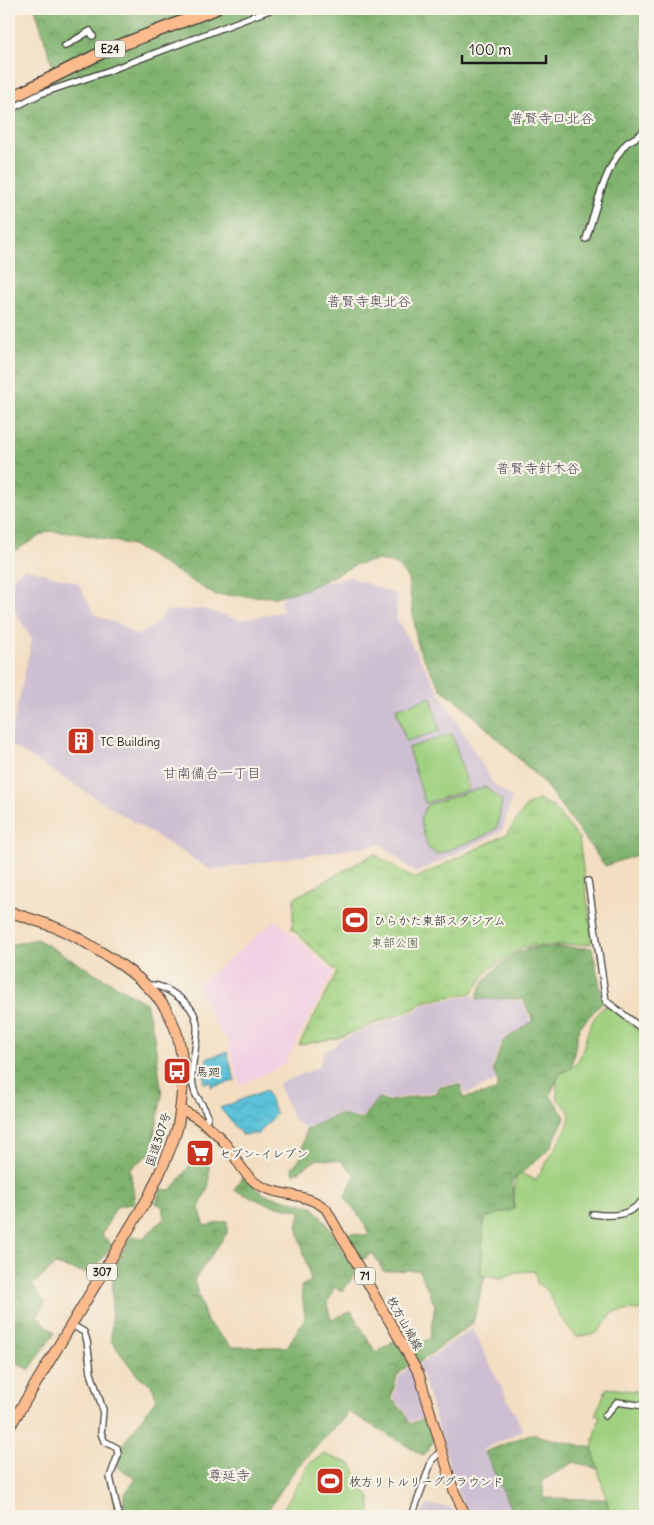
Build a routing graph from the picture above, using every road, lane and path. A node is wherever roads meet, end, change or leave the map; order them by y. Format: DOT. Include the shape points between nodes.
graph roads {
  1 [pos="205,9"];
  2 [pos="215,9"];
  3 [pos="272,9"];
  4 [pos="94,36"];
  5 [pos="65,46"];
  6 [pos="9,94"];
  7 [pos="9,98"];
  8 [pos="9,110"];
  9 [pos="645,128"];
  10 [pos="586,239"];
  11 [pos="588,880"];
  12 [pos="9,911"];
  13 [pos="149,985"];
  14 [pos="645,1031"];
  15 [pos="180,1109"];
  16 [pos="204,1123"];
  17 [pos="645,1198"];
  18 [pos="593,1214"];
  19 [pos="77,1328"];
  20 [pos="645,1406"];
  21 [pos="605,1416"];
  22 [pos="9,1428"];
  23 [pos="442,1450"];
  24 [pos="118,1516"];
  25 [pos="412,1516"];
  26 [pos="466,1516"];
  1 -- 6 [label="highway, E24" via="104,48"];
  2 -- 7 [label="highway, E24" via="105,51"];
  3 -- 8 [label="street" via="107,68"];
  4 -- 5 [label="street" via="90,31"];
  9 -- 10 [label="street" via="626,144 609,172"];
  11 -- 14 [label="street" via="606,1001"];
  12 -- 13 [label="highway, 国道307号 / 307" via="66,932 128,968"];
  13 -- 15 [label="highway, 国道307号 / 307" via="169,1014 180,1042 183,1064"];
  13 -- 16 [label="street" via="170,991 195,1013 198,1026 192,1078 197,1100 208,1117"];
  15 -- 16 [label="main road, 枚方山城線 / 71"];
  15 -- 22 [label="highway, 国道307号 / 307" via="164,1164 148,1196"];
  16 -- 23 [label="main road, 枚方山城線 / 71" via="215,1131 245,1174 255,1182 268,1189 317,1201 326,1209 419,1374"];
  17 -- 18 [label="street" via="623,1215"];
  19 -- 24 [label="street" via="84,1332 87,1341 91,1373 103,1410 101,1433 104,1441 117,1448 110,1477"];
  20 -- 21 [label="street" via="617,1402"];
  23 -- 25 [label="street" via="432,1460"];
  23 -- 26 [label="main road, 枚方山城線 / 71" via="454,1491"];
}
